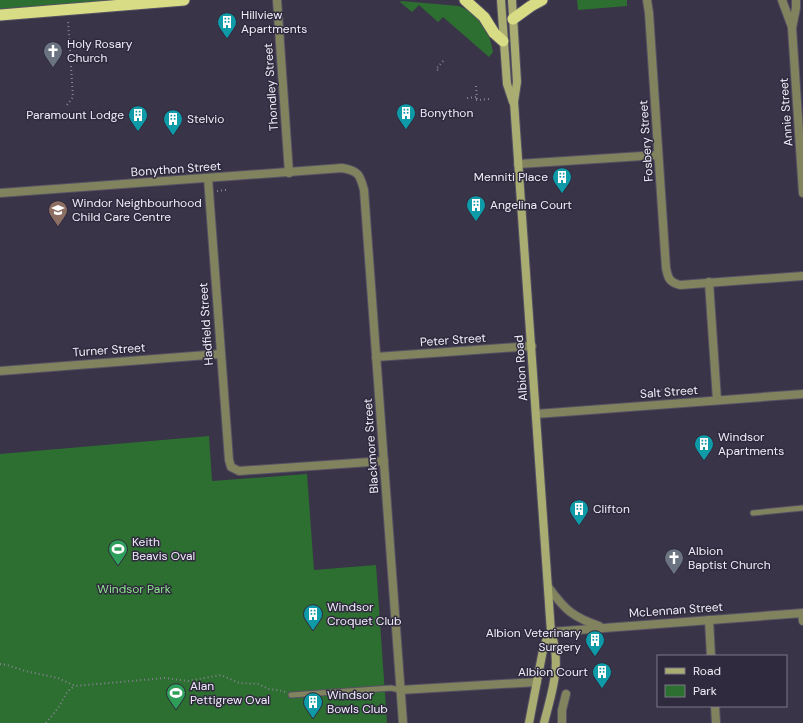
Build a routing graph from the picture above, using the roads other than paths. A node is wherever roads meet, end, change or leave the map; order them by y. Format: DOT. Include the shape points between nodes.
graph roads {
  1 [pos="184,0"];
  2 [pos="277,0"];
  3 [pos="465,0"];
  4 [pos="501,0"];
  5 [pos="512,0"];
  6 [pos="542,0"];
  7 [pos="782,0"];
  8 [pos="796,0"];
  9 [pos="648,3"];
  10 [pos="0,15"];
  11 [pos="513,19"];
  12 [pos="792,28"];
  13 [pos="503,41"];
  14 [pos="514,102"];
  15 [pos="658,154"];
  16 [pos="518,164"];
  17 [pos="353,170"];
  18 [pos="289,173"];
  19 [pos="208,178"];
  20 [pos="0,193"];
  21 [pos="803,193"];
  22 [pos="803,276"];
  23 [pos="709,282"];
  24 [pos="532,346"];
  25 [pos="220,354"];
  26 [pos="376,357"];
  27 [pos="0,371"];
  28 [pos="803,394"];
  29 [pos="717,400"];
  30 [pos="536,414"];
  31 [pos="384,461"];
  32 [pos="803,508"];
  33 [pos="753,513"];
  34 [pos="549,588"];
  35 [pos="803,616"];
  36 [pos="709,620"];
  37 [pos="602,627"];
  38 [pos="551,632"];
  39 [pos="711,655"];
  40 [pos="537,682"];
  41 [pos="400,690"];
  42 [pos="566,694"];
  43 [pos="291,695"];
  44 [pos="715,707"];
  45 [pos="402,723"];
  46 [pos="529,723"];
  47 [pos="544,723"];
  48 [pos="562,723"];
  49 [pos="716,723"];
  1 -- 10 [label="highway"];
  2 -- 18 [label="street, Thondley Street"];
  3 -- 13 [label="highway" via="484,17 494,33"];
  4 -- 13 [label="main road, Albion Road"];
  5 -- 11 [label="main road, Albion Road"];
  6 -- 11 [label="highway"];
  7 -- 12 [label="street, Annie Street"];
  8 -- 12 [label="street, Annie Street"];
  9 -- 15 [label="street, Fosbery Street"];
  11 -- 14 [label="main road, Albion Road" via="517,82"];
  12 -- 21 [label="street, Annie Street"];
  13 -- 14 [label="main road, Albion Road" via="507,84"];
  14 -- 16 [label="main road, Albion Road"];
  15 -- 16 [label="street"];
  15 -- 23 [label="street, Fosbery Street" via="669,280 680,285"];
  16 -- 24 [label="main road, Albion Road"];
  17 -- 18 [label="street, Bonython Street" via="342,168"];
  17 -- 26 [label="street, Blackmore Street" via="361,178 364,190"];
  18 -- 19 [label="street, Bonython Street"];
  19 -- 20 [label="street, Bonython Street"];
  19 -- 25 [label="street, Hadfield Street"];
  22 -- 23 [label="street"];
  23 -- 29 [label="street"];
  24 -- 26 [label="street, Peter Street"];
  24 -- 30 [label="main road, Albion Road"];
  25 -- 27 [label="street, Turner Street"];
  25 -- 31 [label="street, Hadfield Street" via="231,467 239,471"];
  26 -- 31 [label="street, Blackmore Street"];
  28 -- 29 [label="street, Salt Street"];
  29 -- 30 [label="street, Salt Street"];
  30 -- 34 [label="main road, Albion Road"];
  31 -- 41 [label="street, Blackmore Street"];
  32 -- 33 [label="lane"];
  34 -- 37 [label="street" via="570,613"];
  34 -- 38 [label="main road, Albion Road"];
  35 -- 36 [label="street, McLennan Street"];
  36 -- 37 [label="street, McLennan Street"];
  36 -- 39 [label="street"];
  37 -- 38 [label="street, McLennan Street"];
  38 -- 40 [label="main road" via="542,650"];
  38 -- 47 [label="main road, Albion Road" via="556,649 556,672"];
  40 -- 41 [label="street"];
  40 -- 46 [label="main road"];
  41 -- 43 [label="lane" via="391,688"];
  41 -- 45 [label="street, Blackmore Street"];
  42 -- 48 [label="street"];
  44 -- 49 [label="street"];
}
